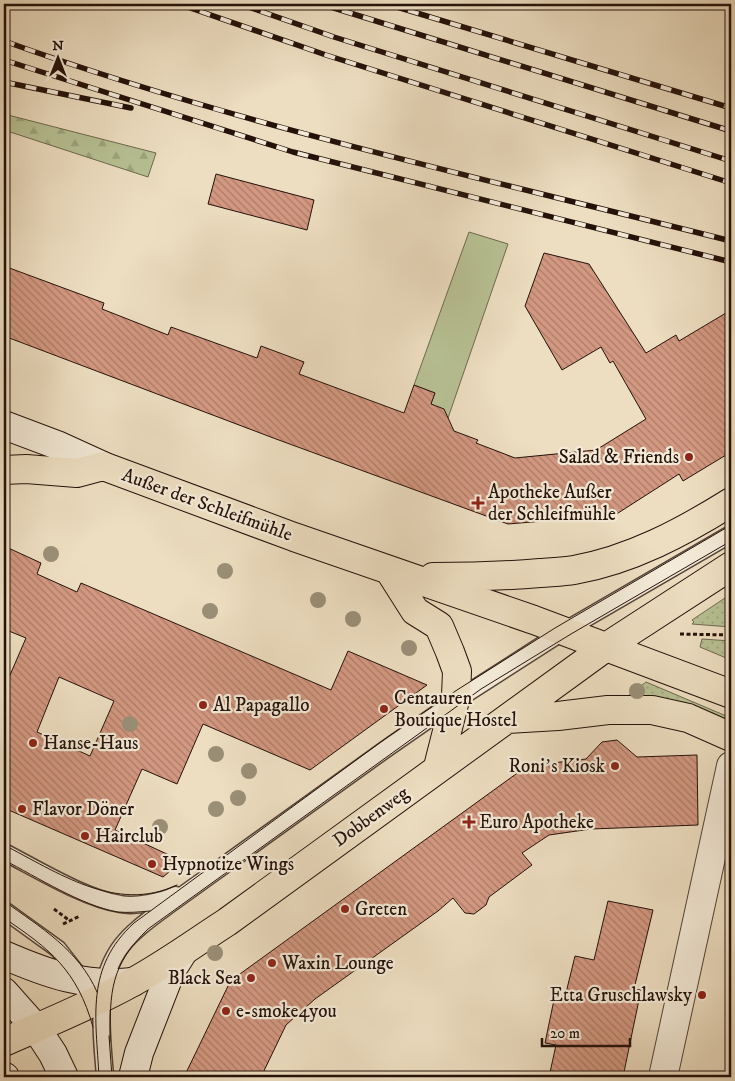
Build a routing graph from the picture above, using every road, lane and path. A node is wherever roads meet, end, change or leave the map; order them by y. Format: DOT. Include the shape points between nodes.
graph roads {
  1 [pos="4,425"];
  2 [pos="103,466"];
  3 [pos="4,470"];
  4 [pos="731,502"];
  5 [pos="731,534"];
  6 [pos="731,566"];
  7 [pos="401,574"];
  8 [pos="564,631"];
  9 [pos="606,647"];
  10 [pos="731,694"];
  11 [pos="455,701"];
  12 [pos="506,718"];
  13 [pos="731,737"];
  14 [pos="731,766"];
  15 [pos="438,768"];
  16 [pos="4,852"];
  17 [pos="202,881"];
  18 [pos="4,910"];
  19 [pos="54,910"];
  20 [pos="70,921"];
  21 [pos="183,952"];
  22 [pos="4,955"];
  23 [pos="96,991"];
  24 [pos="4,992"];
  25 [pos="36,1028"];
  26 [pos="4,1042"];
  27 [pos="64,1077"];
  28 [pos="105,1077"];
  29 [pos="133,1077"];
  30 [pos="664,1077"];
  1 -- 2 [label="street, Außer der Schleifmühle"];
  2 -- 3 [label="main road" via="77,473"];
  2 -- 7 [label="main road, Außer der Schleifmühle"];
  4 -- 7 [label="main road, Außer der Schleifmühle" via="682,531 630,555 573,571 496,577"];
  5 -- 8 [label="lane"];
  6 -- 9 [label="main road, Dobbenweg"];
  7 -- 8 [label="main road, Außer der Schleifmühle"];
  7 -- 11 [label="main road" via="415,611 438,626 450,652 457,671"];
  8 -- 9 [label="main road, Außer der Schleifmühle"];
  8 -- 11 [label="lane"];
  9 -- 10 [label="main road, Außer der Schleifmühle"];
  9 -- 12 [label="main road, Dobbenweg"];
  11 -- 15 [label="main road"];
  11 -- 17 [label="lane"];
  12 -- 13 [label="main road" via="652,710 688,718"];
  12 -- 15 [label="main road, Dobbenweg"];
  14 -- 30 [label="street"];
  15 -- 21 [label="main road, Dobbenweg"];
  16 -- 17 [label="lane" via="92,896 120,904 141,904 174,896"];
  17 -- 23 [label="lane" via="135,931 122,946"];
  18 -- 23 [label="lane" via="58,949"];
  19 -- 20 [label="path"];
  21 -- 23 [label="main road, Dobbenweg" via="133,982"];
  21 -- 29 [label="street" via="171,971"];
  22 -- 23 [label="street"];
  23 -- 25 [label="main road, Dobbenweg"];
  23 -- 28 [label="lane"];
  24 -- 25 [label="street"];
  25 -- 26 [label="main road, Dobbenweg"];
  25 -- 27 [label="street"];
}
